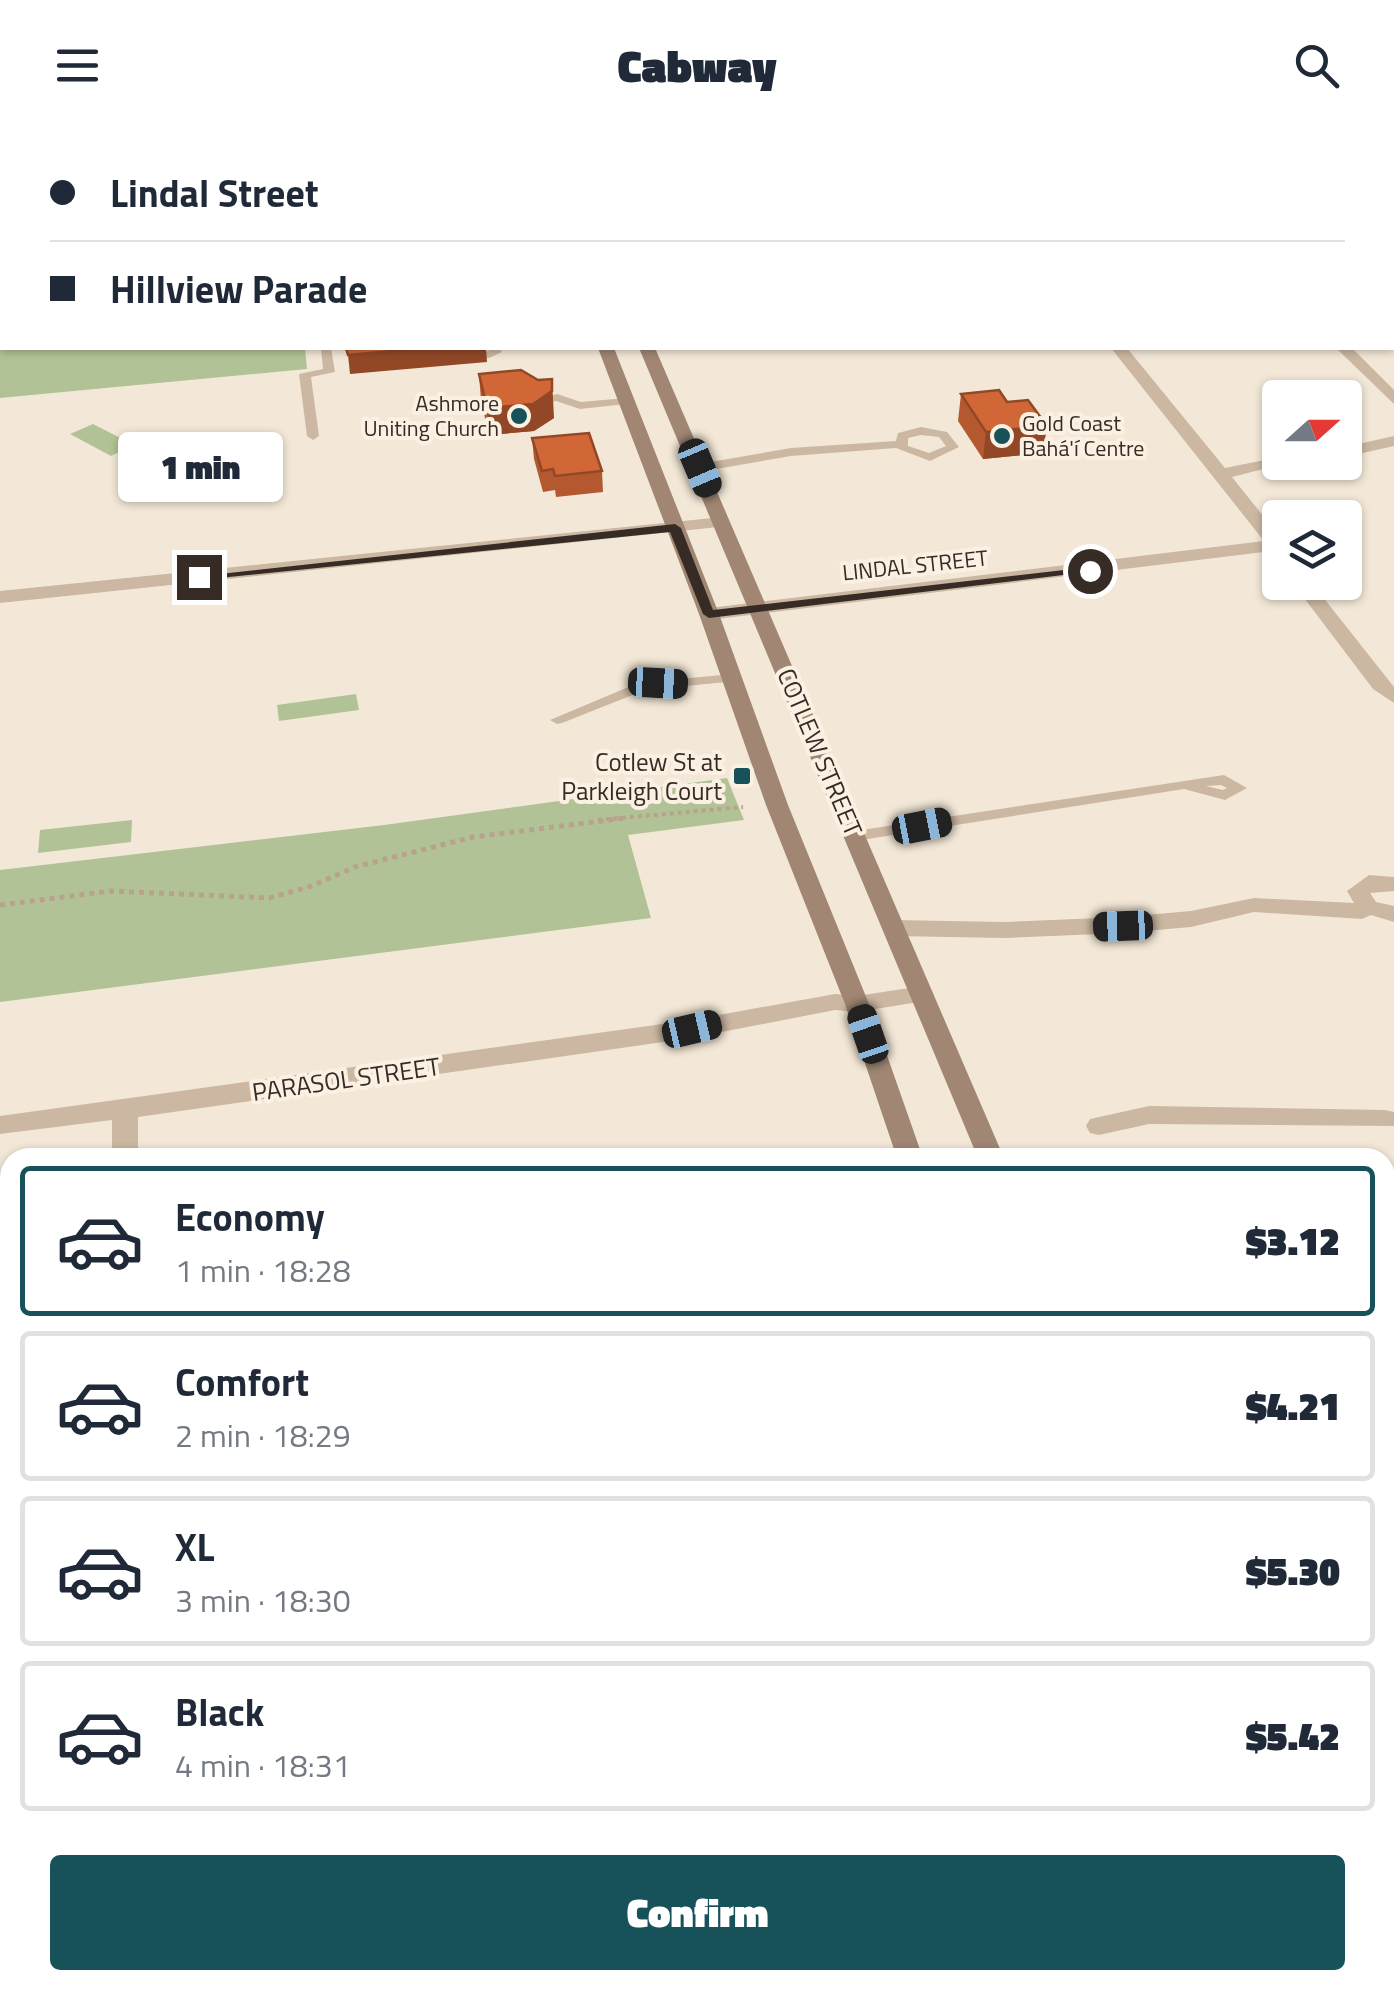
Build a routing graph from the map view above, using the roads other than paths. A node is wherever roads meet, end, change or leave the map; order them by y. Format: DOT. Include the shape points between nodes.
graph roads {
  1 [pos="326,350"];
  2 [pos="607,350"];
  3 [pos="649,350"];
  4 [pos="1121,350"];
  5 [pos="1352,350"];
  6 [pos="1394,399"];
  7 [pos="541,402"];
  8 [pos="626,402"];
  9 [pos="313,436"];
  10 [pos="1394,441"];
  11 [pos="899,444"];
  12 [pos="1362,448"];
  13 [pos="1262,466"];
  14 [pos="700,468"];
  15 [pos="1223,474"];
  16 [pos="722,522"];
  17 [pos="675,528"];
  18 [pos="1262,528"];
  19 [pos="1262,553"];
  20 [pos="0,597"];
  21 [pos="1315,600"];
  22 [pos="759,608"];
  23 [pos="709,614"];
  24 [pos="732,678"];
  25 [pos="1394,697"];
  26 [pos="557,720"];
  27 [pos="1190,787"];
  28 [pos="855,836"];
  29 [pos="1394,884"];
  30 [pos="1368,908"];
  31 [pos="1394,914"];
  32 [pos="894,928"];
  33 [pos="922,994"];
  34 [pos="857,1004"];
  35 [pos="124,1110"];
  36 [pos="1391,1118"];
  37 [pos="0,1125"];
  38 [pos="1099,1126"];
  39 [pos="124,1148"];
  40 [pos="907,1148"];
  41 [pos="987,1148"];
  1 -- 9 [label="lane" via="329,372 304,374"];
  2 -- 8 [label="main road"];
  3 -- 14 [label="main road, COTLEW STREET"];
  4 -- 15 [label="street"];
  5 -- 6 [label="street"];
  7 -- 8 [label="lane" via="557,409"];
  8 -- 17 [label="main road"];
  10 -- 12 [label="street"];
  11 -- 14 [label="lane"];
  13 -- 15 [label="street"];
  14 -- 16 [label="main road, COTLEW STREET"];
  15 -- 18 [label="street"];
  16 -- 17 [label="street"];
  16 -- 22 [label="main road, COTLEW STREET"];
  17 -- 20 [label="street"];
  17 -- 23 [label="main road"];
  19 -- 22 [label="street, LINDAL STREET"];
  21 -- 25 [label="street"];
  22 -- 23 [label="street, LINDAL STREET"];
  22 -- 28 [label="main road, COTLEW STREET"];
  23 -- 24 [label="main road"];
  24 -- 26 [label="lane" via="643,686"];
  24 -- 34 [label="main road"];
  27 -- 28 [label="lane"];
  28 -- 32 [label="main road, COTLEW STREET"];
  29 -- 30 [label="street" via="1361,886 1358,896"];
  30 -- 31 [label="street"];
  30 -- 32 [label="street" via="1254,905 1123,926"];
  32 -- 33 [label="main road, COTLEW STREET"];
  33 -- 34 [label="street, PARASOL STREET"];
  33 -- 41 [label="main road, COTLEW STREET"];
  34 -- 35 [label="street, PARASOL STREET" via="840,1018 756,1030 692,1029"];
  34 -- 40 [label="main road"];
  35 -- 37 [label="street, PARASOL STREET"];
  35 -- 39 [label="street"];
  36 -- 38 [label="street" via="1166,1114"];
}
